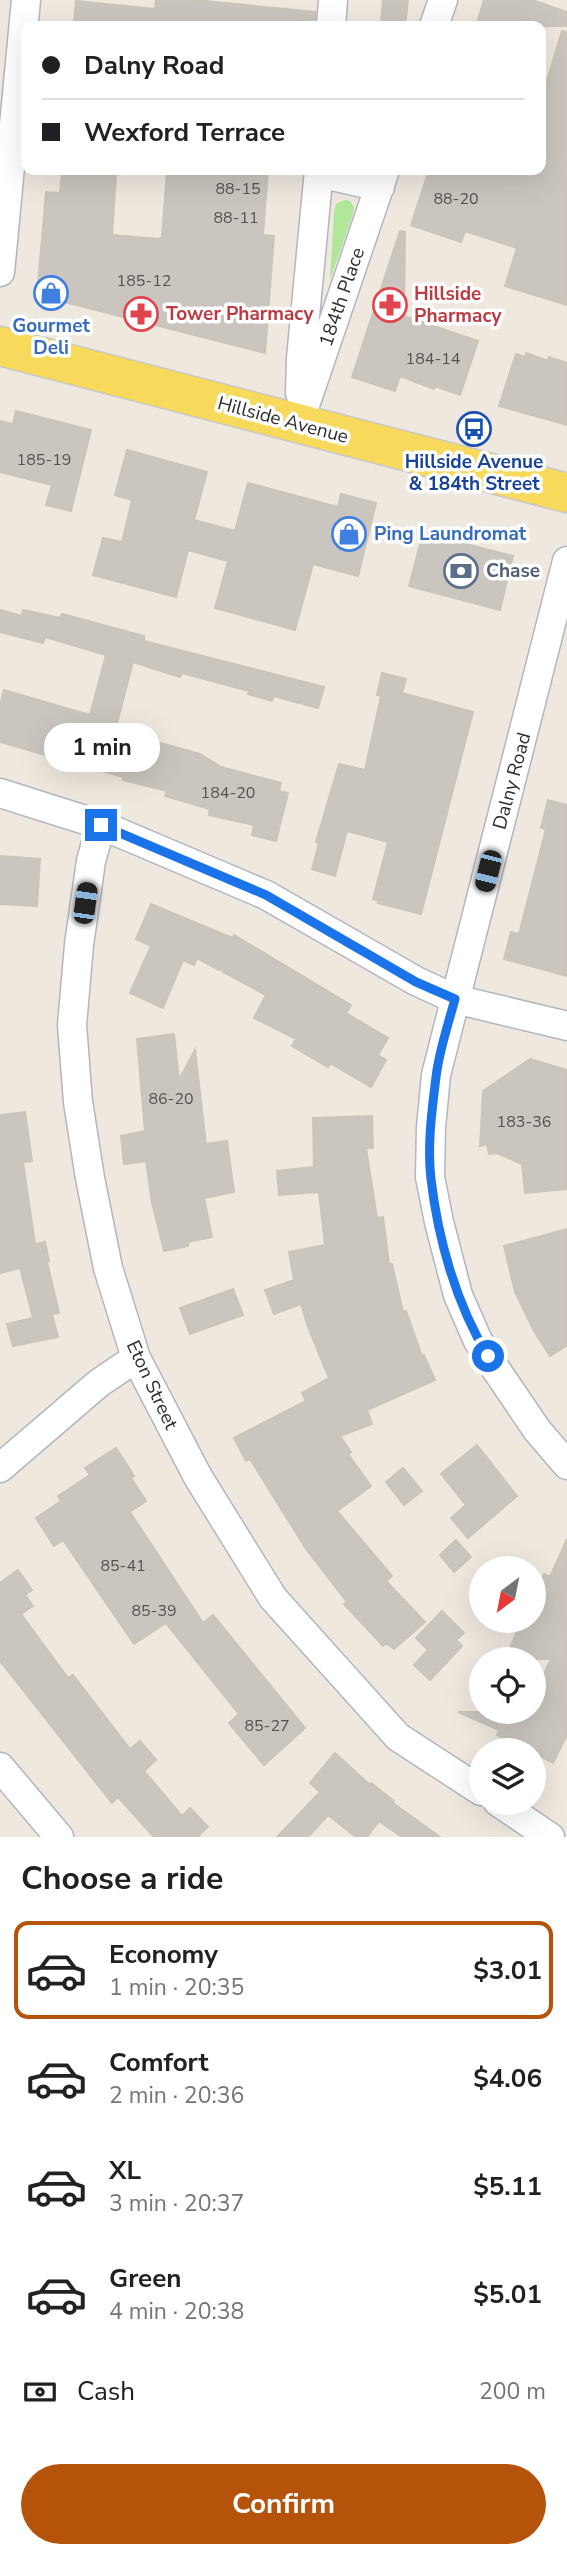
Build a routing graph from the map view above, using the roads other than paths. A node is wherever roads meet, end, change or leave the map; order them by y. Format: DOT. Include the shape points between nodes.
graph roads {
  1 [pos="26,0"];
  2 [pos="333,0"];
  3 [pos="443,0"];
  4 [pos="24,21"];
  5 [pos="331,21"];
  6 [pos="436,21"];
  7 [pos="21,52"];
  8 [pos="319,175"];
  9 [pos="356,175"];
  10 [pos="383,178"];
  11 [pos="0,272"];
  12 [pos="0,346"];
  13 [pos="299,423"];
  14 [pos="567,493"];
  15 [pos="567,561"];
  16 [pos="0,793"];
  17 [pos="101,825"];
  18 [pos="455,999"];
  19 [pos="567,1026"];
  20 [pos="136,1358"];
  21 [pos="567,1465"];
  22 [pos="0,1468"];
  23 [pos="0,1767"];
  24 [pos="469,1783"];
  25 [pos="517,1815"];
  26 [pos="59,1837"];
  27 [pos="550,1837"];
  1 -- 4 [label="street"];
  2 -- 5 [label="street"];
  3 -- 6 [label="street"];
  7 -- 11 [label="street"];
  8 -- 13 [label="street"];
  9 -- 10 [label="street"];
  10 -- 13 [label="street, 184th Place"];
  12 -- 13 [label="main road, Hillside Avenue"];
  13 -- 14 [label="main road, Hillside Avenue"];
  15 -- 18 [label="street, Dalny Road"];
  16 -- 17 [label="street"];
  17 -- 18 [label="street" via="266,895 416,982"];
  17 -- 20 [label="street, Eton Street" via="91,861 72,1024 92,1191 108,1268"];
  18 -- 19 [label="street"];
  18 -- 21 [label="street, Dalny Road" via="436,1074 431,1127 430,1177 444,1242 458,1295 478,1341 537,1430"];
  20 -- 22 [label="street" via="99,1383"];
  20 -- 24 [label="street, Eton Street" via="198,1477 273,1598 398,1737"];
  23 -- 26 [label="street"];
  25 -- 27 [label="street"];
}
